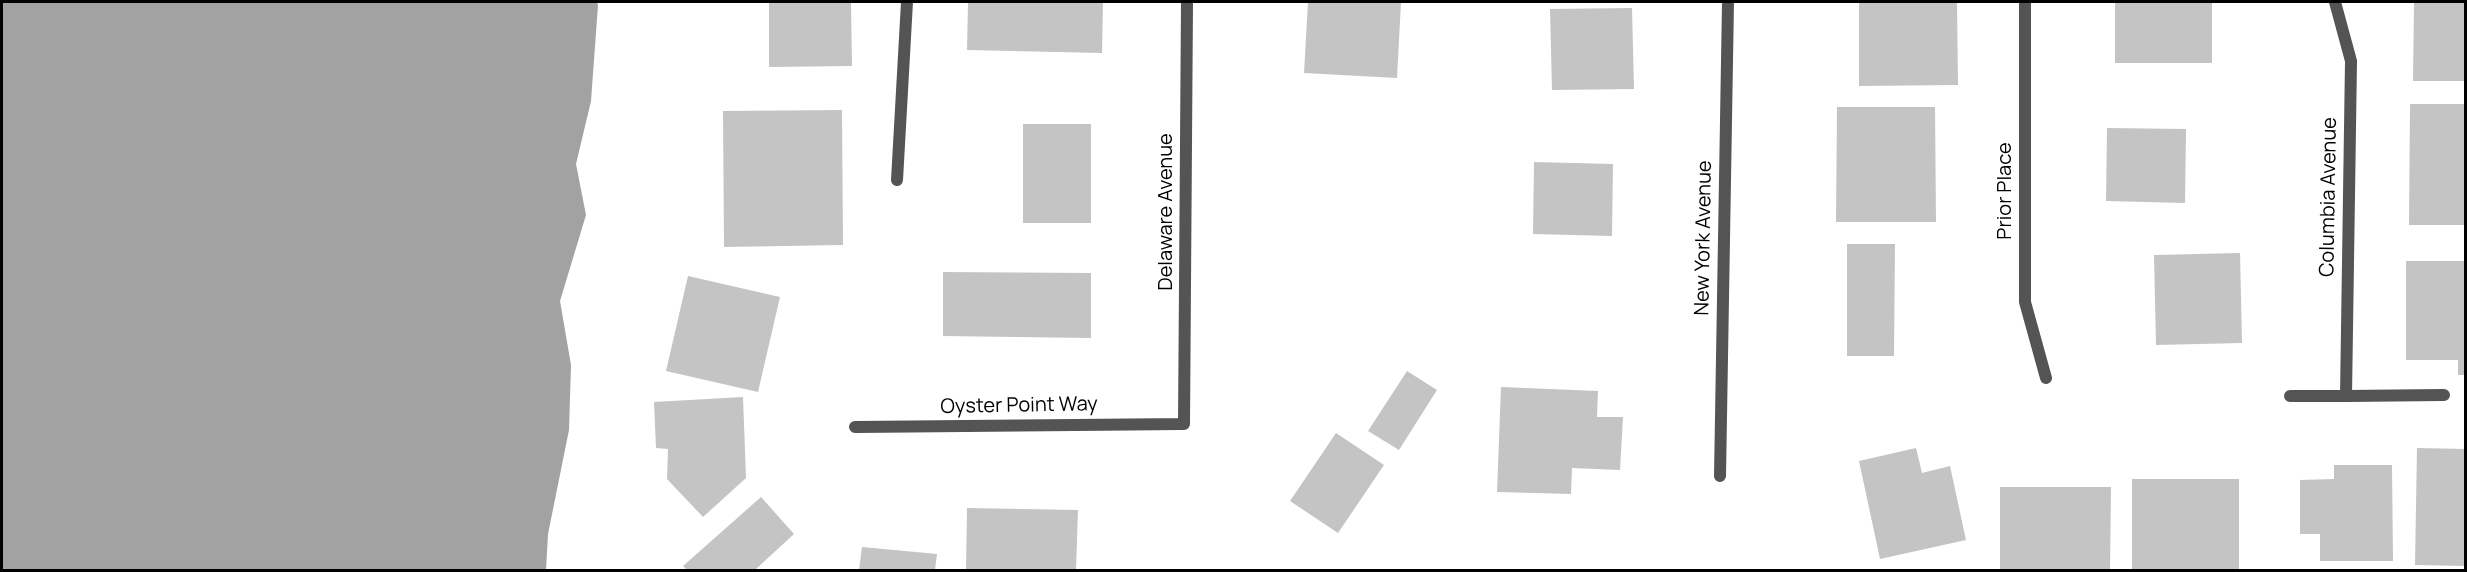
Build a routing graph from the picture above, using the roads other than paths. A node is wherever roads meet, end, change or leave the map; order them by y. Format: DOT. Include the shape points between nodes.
graph roads {
  1 [pos="907,2"];
  2 [pos="1187,2"];
  3 [pos="1728,2"];
  4 [pos="2025,2"];
  5 [pos="2335,2"];
  6 [pos="897,180"];
  7 [pos="2046,378"];
  8 [pos="2444,395"];
  9 [pos="2290,396"];
  10 [pos="2346,396"];
  11 [pos="1184,424"];
  12 [pos="855,427"];
  13 [pos="1720,476"];
  1 -- 6 [label="street"];
  2 -- 11 [label="street, Delaware Avenue"];
  3 -- 13 [label="street, New York Avenue"];
  4 -- 7 [label="street, Prior Place" via="2025,302"];
  5 -- 10 [label="street, Columbia Avenue" via="2350,62"];
  8 -- 10 [label="street"];
  9 -- 10 [label="street"];
  11 -- 12 [label="street, Oyster Point Way"];
}
